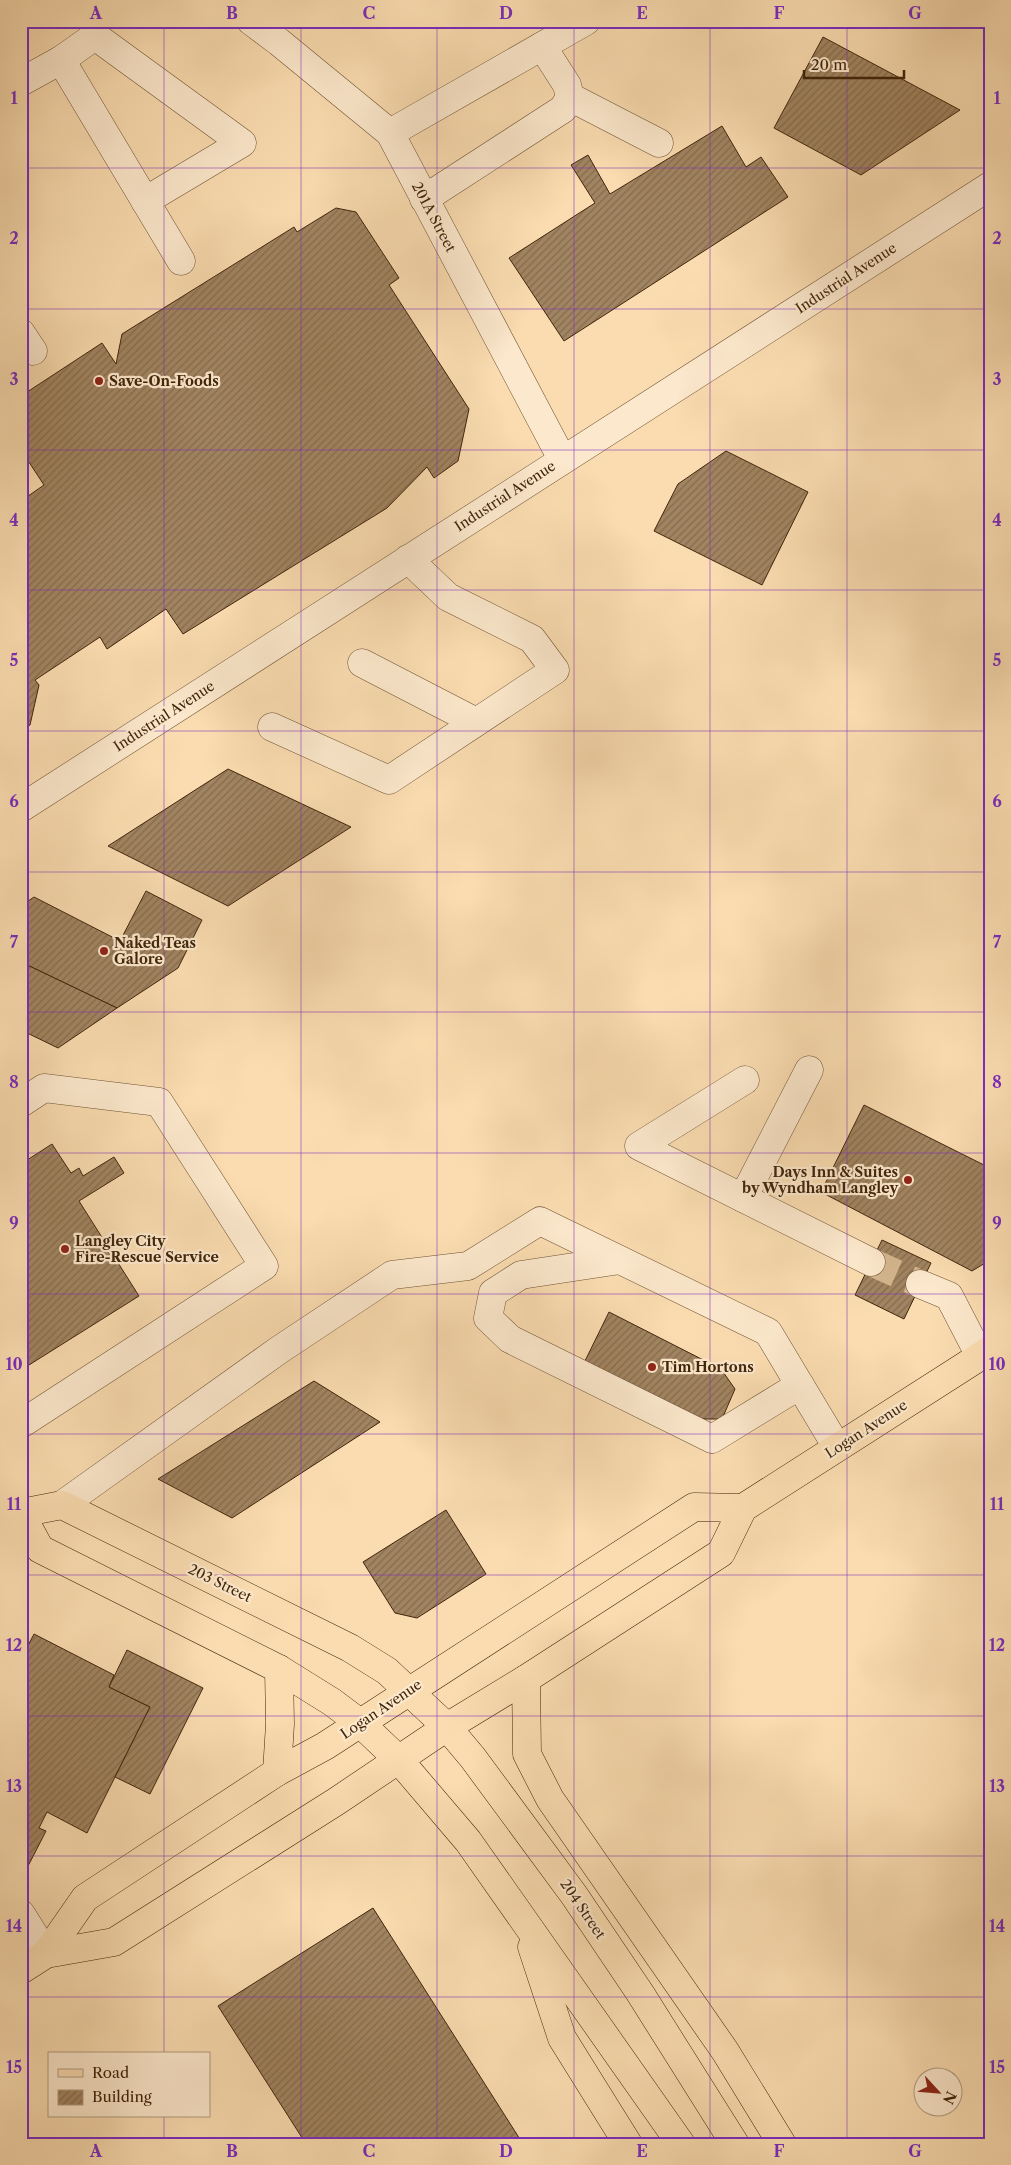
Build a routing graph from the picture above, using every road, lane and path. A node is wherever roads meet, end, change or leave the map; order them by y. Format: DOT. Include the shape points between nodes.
graph roads {
  1 [pos="251,21"];
  2 [pos="586,21"];
  3 [pos="542,46"];
  4 [pos="61,60"];
  5 [pos="21,82"];
  6 [pos="570,97"];
  7 [pos="390,133"];
  8 [pos="659,144"];
  9 [pos="990,186"];
  10 [pos="424,199"];
  11 [pos="145,201"];
  12 [pos="181,261"];
  13 [pos="562,459"];
  14 [pos="408,559"];
  15 [pos="362,663"];
  16 [pos="476,722"];
  17 [pos="272,727"];
  18 [pos="21,808"];
  19 [pos="809,1070"];
  20 [pos="745,1080"];
  21 [pos="21,1103"];
  22 [pos="743,1198"];
  23 [pos="620,1260"];
  24 [pos="871,1262"];
  25 [pos="920,1284"];
  26 [pos="985,1353"];
  27 [pos="800,1385"];
  28 [pos="21,1424"];
  29 [pos="837,1447"];
  30 [pos="62,1505"];
  31 [pos="743,1508"];
  32 [pos="21,1513"];
  33 [pos="279,1669"];
  34 [pos="526,1679"];
  35 [pos="408,1691"];
  36 [pos="360,1724"];
  37 [pos="447,1727"];
  38 [pos="399,1760"];
  39 [pos="277,1772"];
  40 [pos="21,1914"];
  41 [pos="522,1920"];
  42 [pos="46,1954"];
  43 [pos="21,1970"];
  44 [pos="628,2144"];
  45 [pos="680,2144"];
  46 [pos="735,2144"];
  47 [pos="782,2144"];
  1 -- 7 [label="street, 201A Street"];
  2 -- 3 [label="street"];
  3 -- 6 [label="street"];
  3 -- 7 [label="street"];
  4 -- 5 [label="street"];
  4 -- 11 [label="street"];
  4 -- 11 [label="street" via="95,36 242,143"];
  6 -- 8 [label="street"];
  6 -- 10 [label="street" via="563,109"];
  7 -- 10 [label="street, 201A Street"];
  9 -- 13 [label="street, Industrial Avenue"];
  10 -- 13 [label="street, 201A Street"];
  11 -- 12 [label="street"];
  13 -- 14 [label="street, Industrial Avenue"];
  14 -- 16 [label="street" via="448,597 532,640 555,670"];
  14 -- 18 [label="street, Industrial Avenue"];
  15 -- 16 [label="street"];
  16 -- 17 [label="street" via="389,780"];
  19 -- 22 [label="street"];
  20 -- 22 [label="street" via="640,1146"];
  21 -- 28 [label="street" via="44,1088 159,1102 264,1266"];
  22 -- 24 [label="street"];
  23 -- 27 [label="street" via="768,1332"];
  23 -- 27 [label="street" via="521,1275 493,1293 488,1318 510,1339 712,1439"];
  23 -- 30 [label="street" via="540,1221 468,1266 392,1275 279,1350"];
  25 -- 26 [label="street" via="949,1296"];
  26 -- 29 [label="main road, Logan Avenue"];
  27 -- 29 [label="street"];
  29 -- 31 [label="main road, Logan Avenue"];
  30 -- 32 [label="main road"];
  30 -- 35 [label="main road, 203 Street" via="350,1648 387,1671"];
  31 -- 34 [label="main road, Logan Avenue" via="721,1553"];
  31 -- 35 [label="main road, Logan Avenue" via="694,1507"];
  32 -- 33 [label="main road" via="40,1549"];
  33 -- 36 [label="main road"];
  33 -- 39 [label="main road"];
  34 -- 37 [label="main road, Logan Avenue"];
  34 -- 47 [label="main road" via="527,1754 550,1799 725,2051"];
  35 -- 36 [label="main road, Logan Avenue"];
  35 -- 37 [label="main road, 204 Street"];
  36 -- 38 [label="main road"];
  36 -- 39 [label="main road, Logan Avenue"];
  37 -- 38 [label="main road, Logan Avenue"];
  37 -- 46 [label="main road, 204 Street" via="557,1870 640,1993"];
  38 -- 41 [label="main road" via="468,1841"];
  38 -- 42 [label="main road, Logan Avenue" via="114,1942"];
  39 -- 42 [label="main road, Logan Avenue" via="85,1898"];
  40 -- 42 [label="street"];
  41 -- 44 [label="main road" via="562,2038"];
  41 -- 45 [label="main road"];
  42 -- 43 [label="main road, Logan Avenue"];
}
